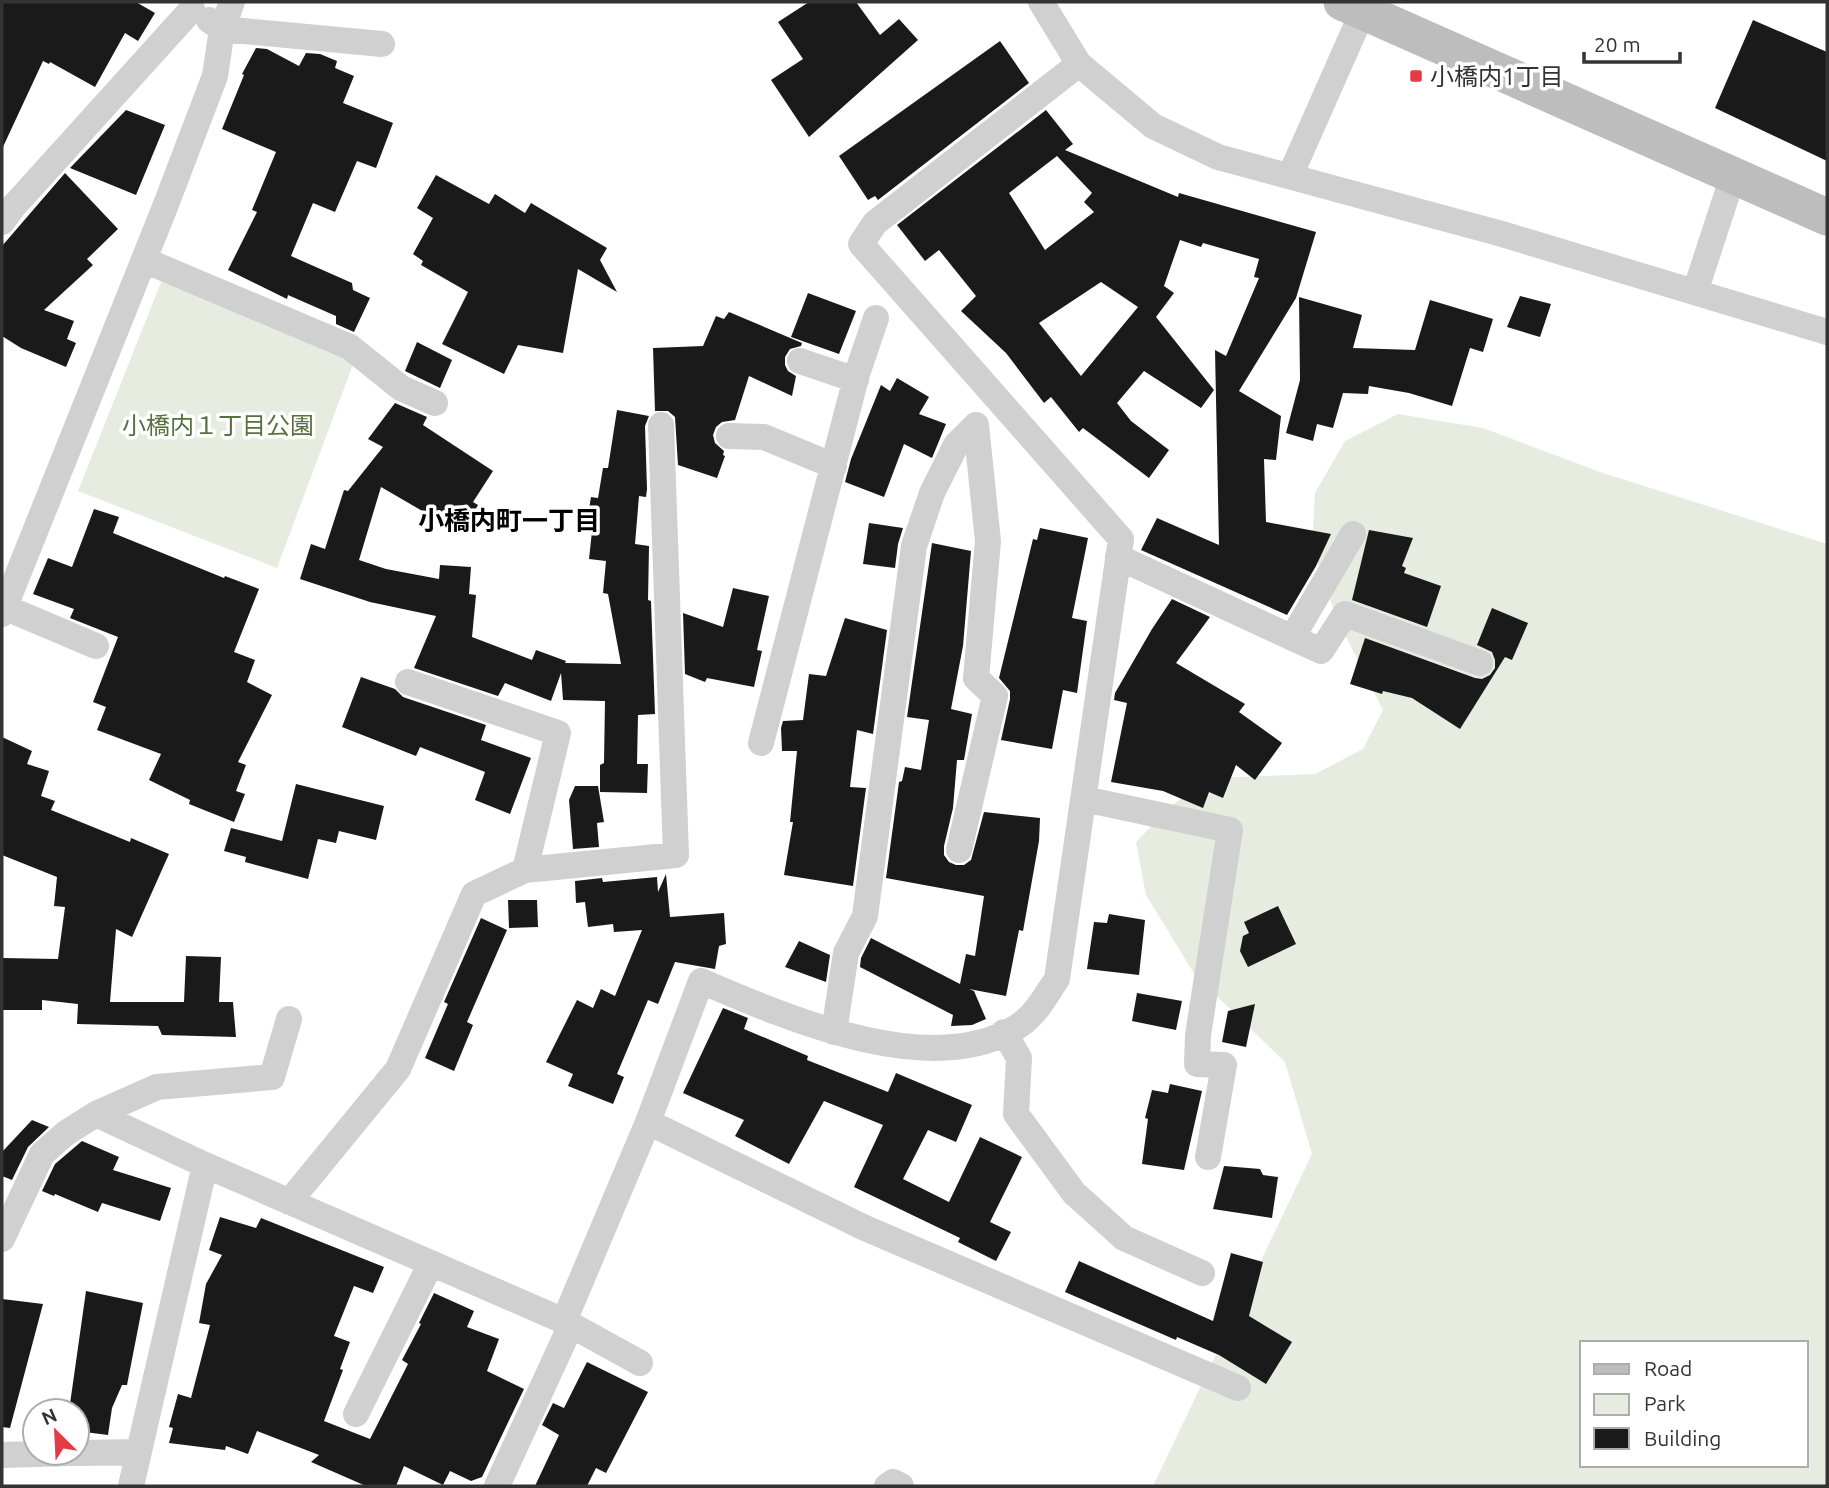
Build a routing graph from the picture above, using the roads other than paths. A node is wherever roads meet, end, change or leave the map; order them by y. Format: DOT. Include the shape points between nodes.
graph roads {
  1 [pos="232,2"];
  2 [pos="1041,2"];
  3 [pos="186,5"];
  4 [pos="1353,7"];
  5 [pos="222,29"];
  6 [pos="383,44"];
  7 [pos="1079,64"];
  8 [pos="1290,176"];
  9 [pos="1733,176"];
  10 [pos="1827,217"];
  11 [pos="2,222"];
  12 [pos="144,260"];
  13 [pos="1695,292"];
  14 [pos="876,318"];
  15 [pos="1827,332"];
  16 [pos="800,361"];
  17 [pos="856,380"];
  18 [pos="435,403"];
  19 [pos="661,425"];
  20 [pos="729,436"];
  21 [pos="834,466"];
  22 [pos="1353,534"];
  23 [pos="1118,557"];
  24 [pos="3,610"];
  25 [pos="1292,638"];
  26 [pos="96,646"];
  27 [pos="1480,663"];
  28 [pos="408,682"];
  29 [pos="761,743"];
  30 [pos="1084,799"];
  31 [pos="960,850"];
  32 [pos="525,870"];
  33 [pos="289,1019"];
  34 [pos="834,1032"];
  35 [pos="1004,1032"];
  36 [pos="96,1114"];
  37 [pos="648,1122"];
  38 [pos="1208,1157"];
  39 [pos="205,1165"];
  40 [pos="289,1202"];
  41 [pos="2,1239"];
  42 [pos="431,1263"];
  43 [pos="1202,1273"];
  44 [pos="568,1323"];
  45 [pos="640,1363"];
  46 [pos="1238,1388"];
  47 [pos="356,1414"];
  48 [pos="138,1452"];
  49 [pos="91,1453"];
  50 [pos="21,1454"];
  51 [pos="2,1455"];
  52 [pos="131,1486"];
  53 [pos="497,1486"];
  54 [pos="887,1486"];
  55 [pos="901,1486"];
  1 -- 5 [label="street"];
  2 -- 7 [label="street"];
  3 -- 5 [label="street"];
  3 -- 11 [label="street"];
  4 -- 8 [label="street"];
  4 -- 9 [label="main road"];
  5 -- 6 [label="street"];
  5 -- 12 [label="street" via="215,76"];
  7 -- 8 [label="street" via="1153,126 1218,157"];
  7 -- 23 [label="street" via="875,223 861,244 1121,539"];
  8 -- 13 [label="street"];
  9 -- 10 [label="main road"];
  9 -- 13 [label="street"];
  12 -- 18 [label="street" via="350,346 401,388"];
  12 -- 24 [label="street"];
  13 -- 15 [label="street"];
  14 -- 17 [label="street"];
  16 -- 17 [label="street"];
  17 -- 21 [label="street"];
  19 -- 32 [label="street" via="676,855"];
  20 -- 21 [label="street" via="764,437"];
  21 -- 29 [label="street"];
  22 -- 25 [label="street"];
  23 -- 25 [label="street"];
  23 -- 30 [label="street"];
  24 -- 26 [label="street"];
  25 -- 27 [label="street" via="1321,651 1345,614"];
  28 -- 32 [label="street" via="558,733"];
  30 -- 35 [label="street" via="1057,979 1037,1010"];
  30 -- 38 [label="street" via="1230,830 1198,1035 1197,1064 1224,1065"];
  31 -- 34 [label="street" via="995,696 976,678 988,541 976,425 956,445 932,493 914,546 865,916 846,953"];
  32 -- 40 [label="street" via="474,894 398,1069"];
  33 -- 36 [label="street" via="272,1077 157,1087"];
  34 -- 35 [label="street" via="929,1048 982,1042"];
  34 -- 37 [label="street" via="701,981"];
  35 -- 43 [label="street" via="1019,1058 1016,1114 1074,1193 1124,1238"];
  36 -- 39 [label="street"];
  36 -- 41 [label="street" via="42,1154"];
  37 -- 44 [label="street"];
  37 -- 46 [label="street" via="866,1228"];
  39 -- 40 [label="street"];
  39 -- 48 [label="street"];
  40 -- 42 [label="street"];
  42 -- 44 [label="street"];
  42 -- 47 [label="street"];
  44 -- 45 [label="street"];
  44 -- 53 [label="street"];
  48 -- 49 [label="street"];
  48 -- 52 [label="street"];
  50 -- 51 [label="street"];
  54 -- 55 [label="street" via="893,1482"];
}
